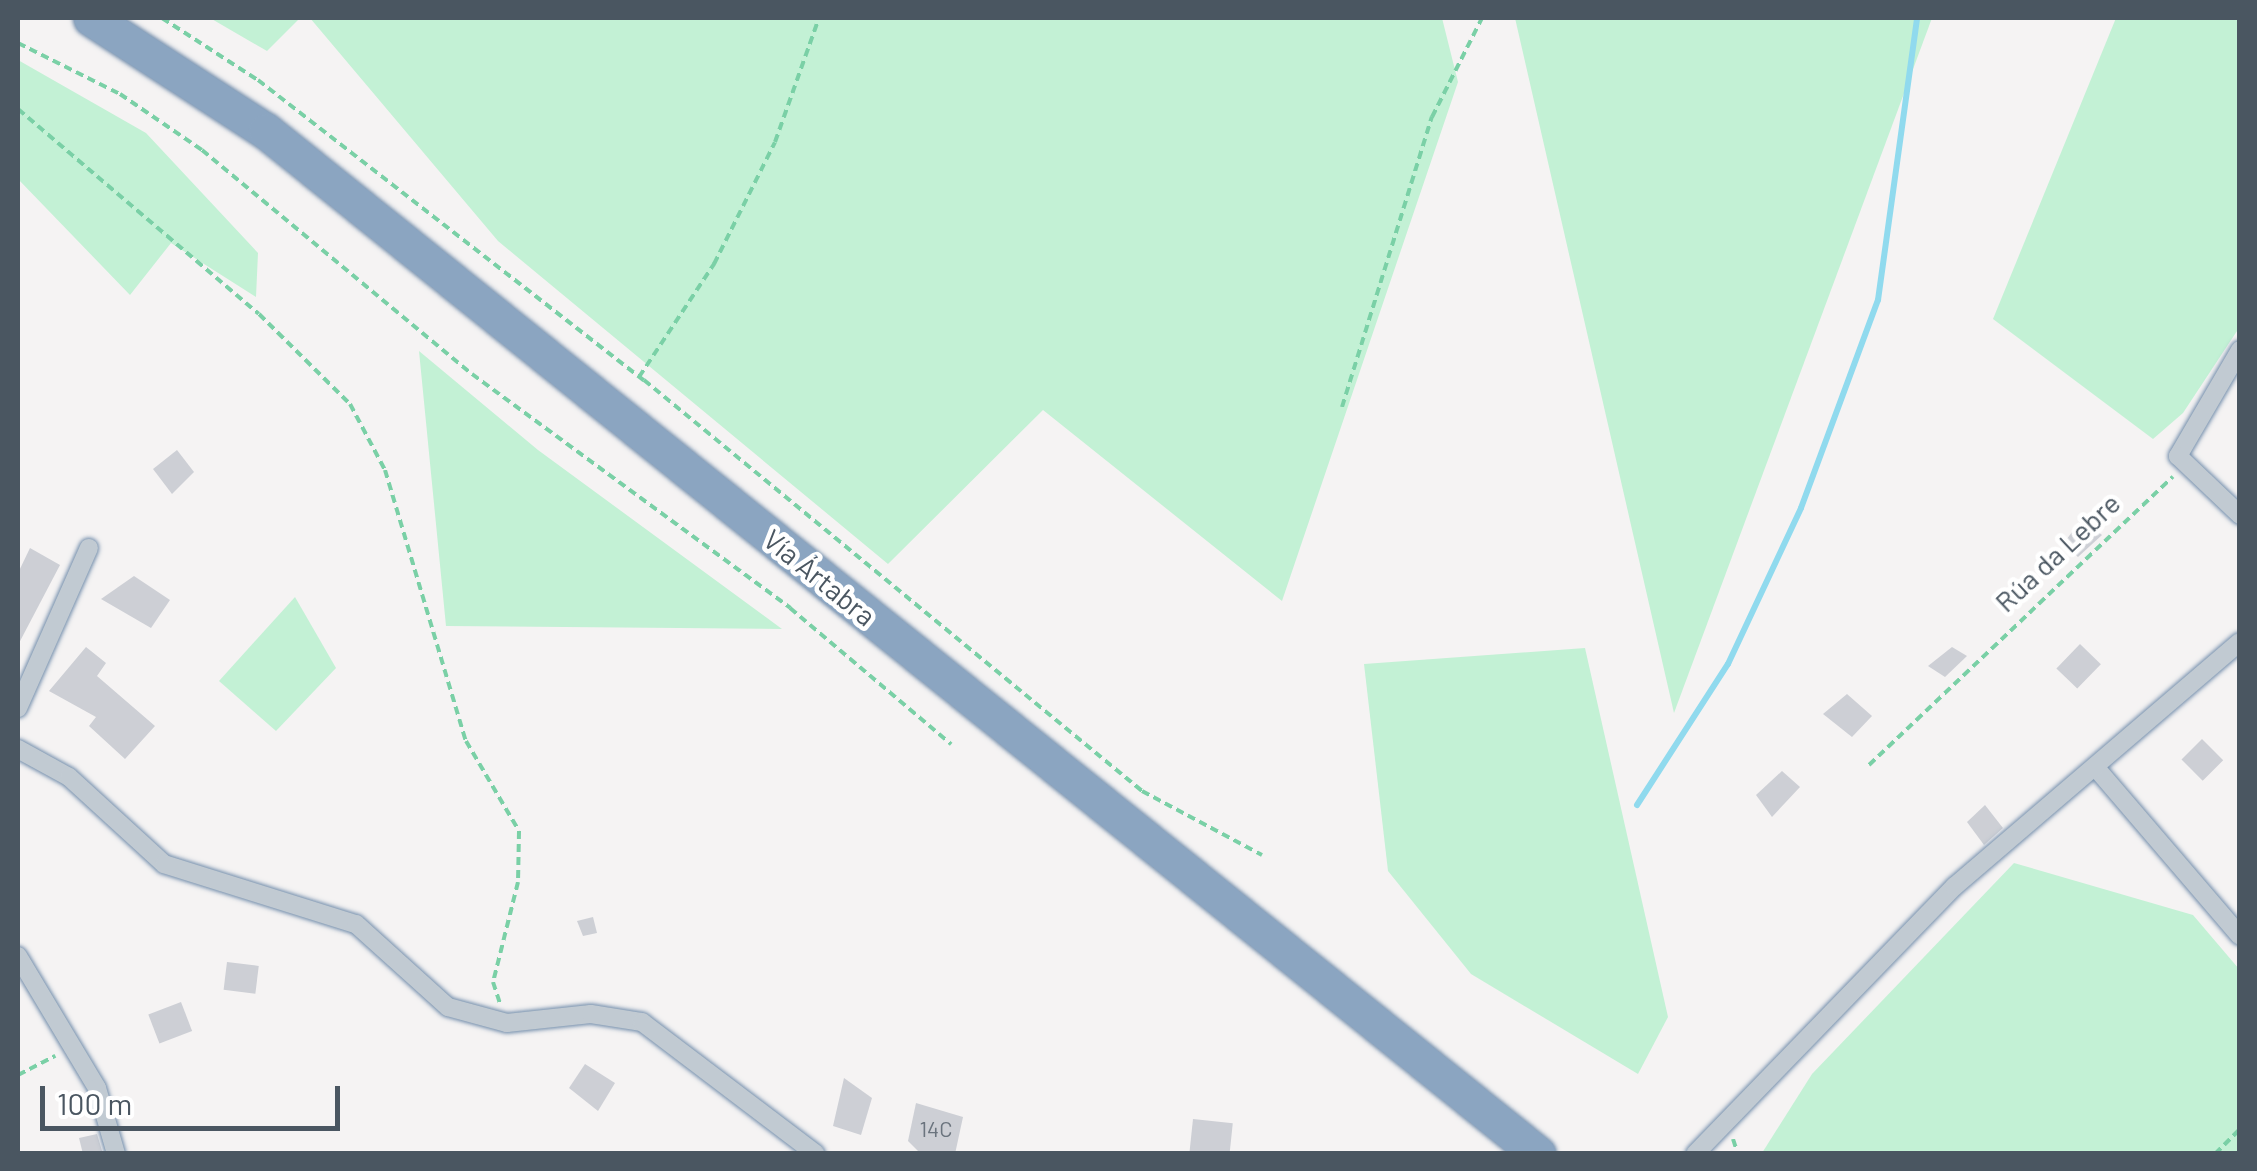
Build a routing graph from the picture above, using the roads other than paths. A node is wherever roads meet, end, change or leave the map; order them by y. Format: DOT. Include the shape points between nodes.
graph roads {
  1 [pos="91,18"];
  2 [pos="2240,350"];
  3 [pos="2240,515"];
  4 [pos="89,548"];
  5 [pos="2240,642"];
  6 [pos="18,708"];
  7 [pos="18,749"];
  8 [pos="2096,768"];
  9 [pos="2240,936"];
  10 [pos="18,956"];
  11 [pos="116,1154"];
  12 [pos="816,1154"];
  13 [pos="1538,1154"];
  14 [pos="1695,1154"];
  1 -- 13 [label="highway, Vía Ártabra" via="266,131"];
  2 -- 3 [label="street" via="2178,456"];
  4 -- 6 [label="street"];
  5 -- 8 [label="street"];
  7 -- 12 [label="street" via="70,777 164,864 341,916 448,1006 507,1022 591,1014 642,1022"];
  8 -- 9 [label="street"];
  8 -- 14 [label="street" via="1955,886"];
  10 -- 11 [label="street" via="110,1116"];
}
